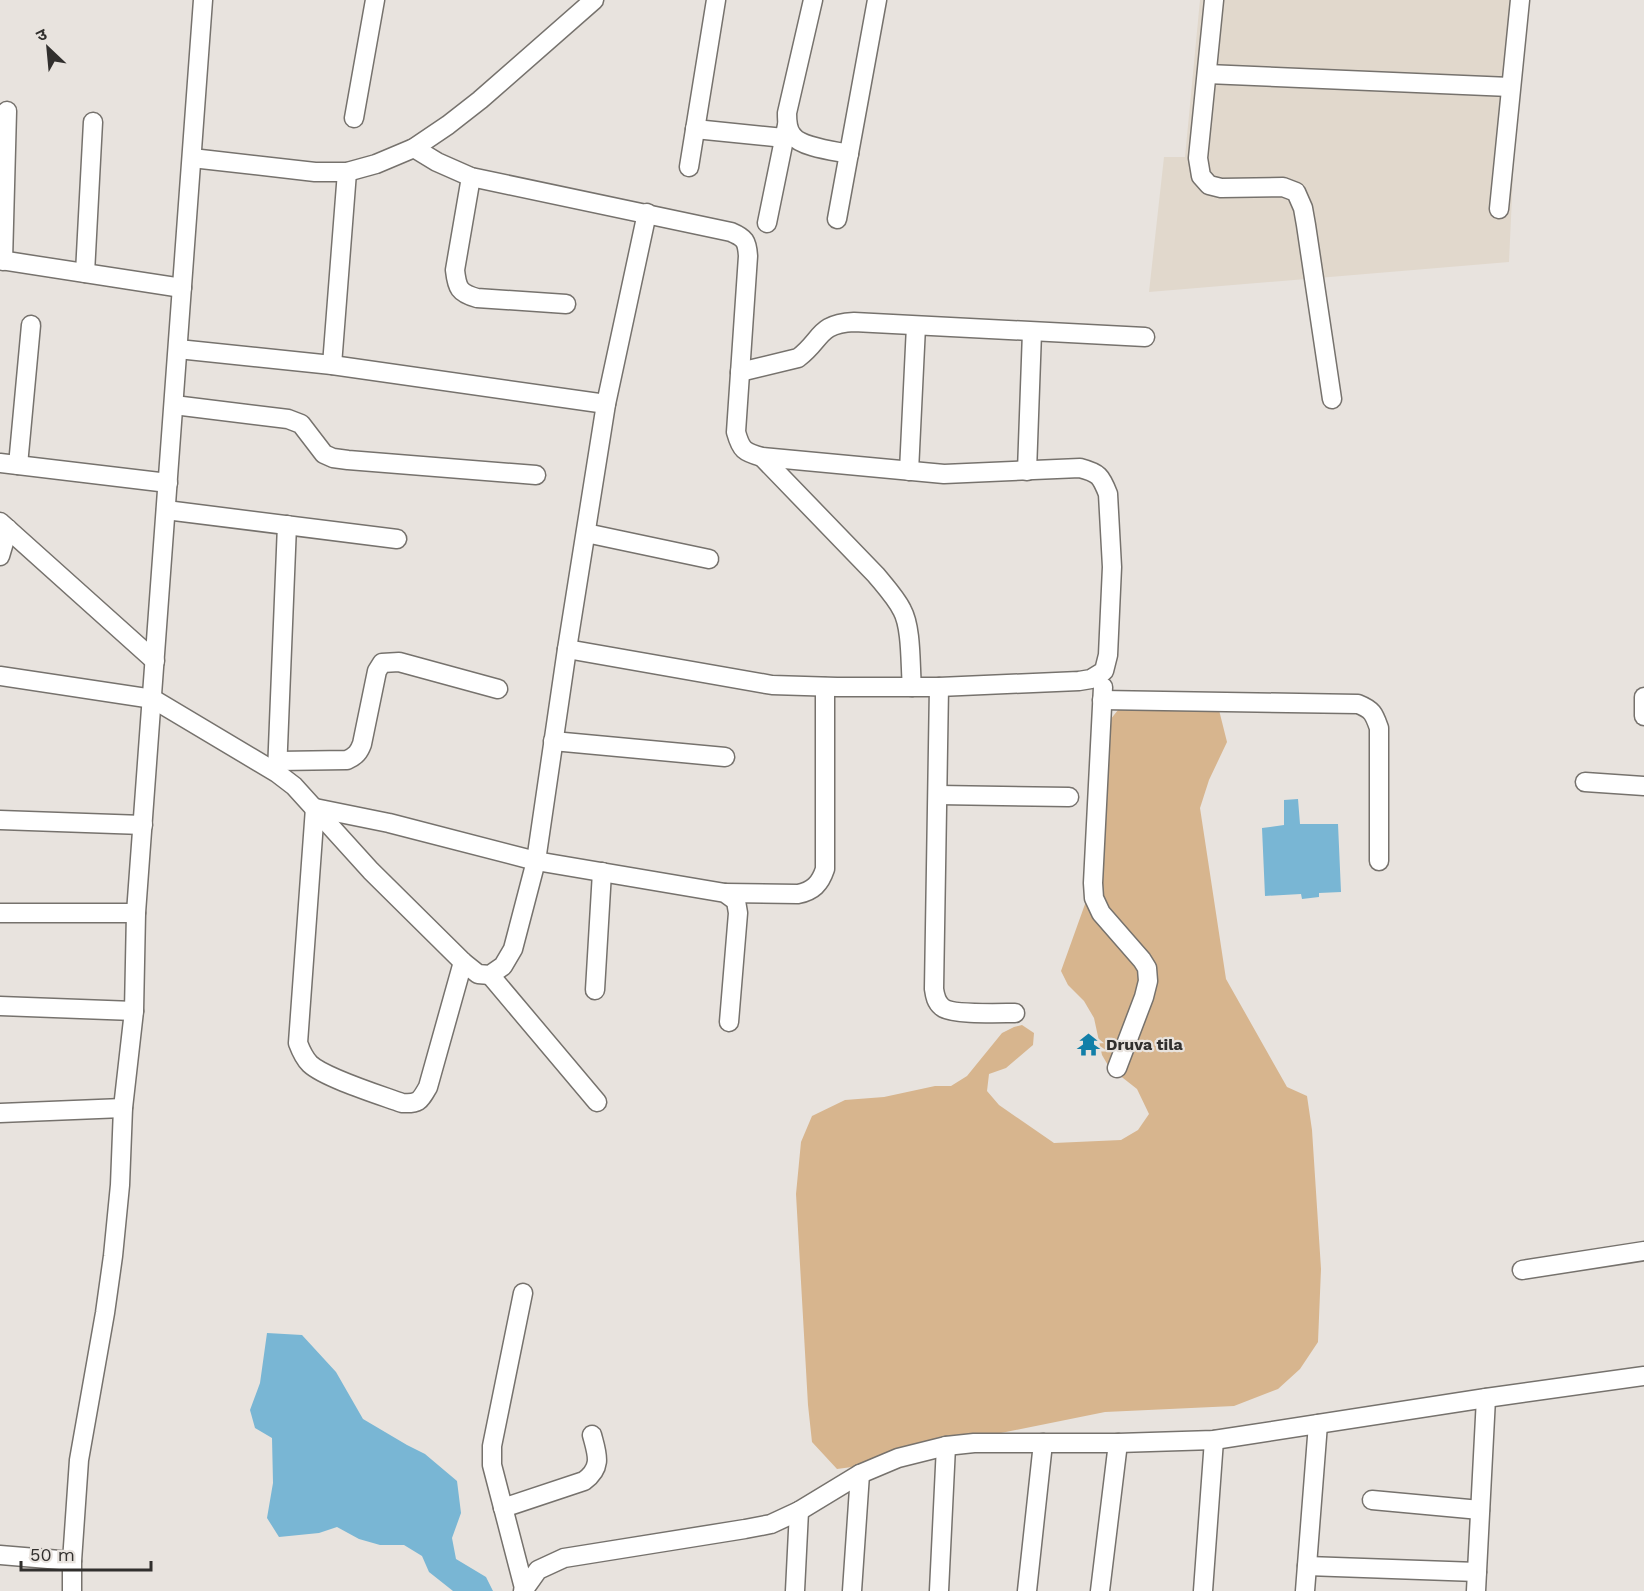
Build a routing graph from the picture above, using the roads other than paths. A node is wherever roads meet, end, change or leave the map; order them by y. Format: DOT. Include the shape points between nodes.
graph roads {
  1 [pos="203,0"];
  2 [pos="375,0"];
  3 [pos="716,0"];
  4 [pos="813,0"];
  5 [pos="877,0"];
  6 [pos="1214,0"];
  7 [pos="1520,0"];
  8 [pos="585,1"];
  9 [pos="1207,74"];
  10 [pos="1510,87"];
  11 [pos="7,111"];
  12 [pos="354,118"];
  13 [pos="93,122"];
  14 [pos="695,129"];
  15 [pos="786,131"];
  16 [pos="414,148"];
  17 [pos="849,154"];
  18 [pos="192,158"];
  19 [pos="689,167"];
  20 [pos="347,172"];
  21 [pos="471,177"];
  22 [pos="1499,208"];
  23 [pos="647,213"];
  24 [pos="837,219"];
  25 [pos="767,223"];
  26 [pos="2,260"];
  27 [pos="85,273"];
  28 [pos="182,288"];
  29 [pos="566,304"];
  30 [pos="31,325"];
  31 [pos="916,326"];
  32 [pos="1032,332"];
  33 [pos="1145,338"];
  34 [pos="178,349"];
  35 [pos="332,366"];
  36 [pos="740,372"];
  37 [pos="1332,399"];
  38 [pos="606,404"];
  39 [pos="174,405"];
  40 [pos="762,457"];
  41 [pos="0,463"];
  42 [pos="18,465"];
  43 [pos="909,471"];
  44 [pos="1027,471"];
  45 [pos="536,475"];
  46 [pos="168,483"];
  47 [pos="166,510"];
  48 [pos="4,525"];
  49 [pos="287,525"];
  50 [pos="586,533"];
  51 [pos="397,539"];
  52 [pos="0,556"];
  53 [pos="709,559"];
  54 [pos="567,649"];
  55 [pos="155,661"];
  56 [pos="1104,671"];
  57 [pos="0,676"];
  58 [pos="825,687"];
  59 [pos="912,687"];
  60 [pos="939,687"];
  61 [pos="498,688"];
  62 [pos="1644,697"];
  63 [pos="153,699"];
  64 [pos="1102,700"];
  65 [pos="1644,716"];
  66 [pos="553,741"];
  67 [pos="725,757"];
  68 [pos="277,767"];
  69 [pos="1585,782"];
  70 [pos="1644,786"];
  71 [pos="938,795"];
  72 [pos="1069,797"];
  73 [pos="315,808"];
  74 [pos="0,820"];
  75 [pos="143,825"];
  76 [pos="536,861"];
  77 [pos="1379,861"];
  78 [pos="602,872"];
  79 [pos="725,893"];
  80 [pos="0,913"];
  81 [pos="136,913"];
  82 [pos="463,962"];
  83 [pos="490,975"];
  84 [pos="595,990"];
  85 [pos="0,1006"];
  86 [pos="134,1011"];
  87 [pos="1015,1013"];
  88 [pos="729,1022"];
  89 [pos="1118,1068"];
  90 [pos="597,1102"];
  91 [pos="123,1108"];
  92 [pos="0,1113"];
  93 [pos="1644,1251"];
  94 [pos="1522,1269"];
  95 [pos="523,1293"];
  96 [pos="1644,1376"];
  97 [pos="1486,1398"];
  98 [pos="1318,1424"];
  99 [pos="592,1435"];
  100 [pos="1214,1440"];
  101 [pos="1043,1443"];
  102 [pos="1118,1443"];
  103 [pos="946,1446"];
  104 [pos="860,1474"];
  105 [pos="1372,1500"];
  106 [pos="503,1508"];
  107 [pos="1480,1510"];
  108 [pos="799,1511"];
  109 [pos="0,1555"];
  110 [pos="72,1561"];
  111 [pos="1307,1566"];
  112 [pos="1477,1572"];
  113 [pos="524,1590"];
  114 [pos="72,1591"];
  115 [pos="795,1591"];
  116 [pos="852,1591"];
  117 [pos="939,1591"];
  118 [pos="1027,1591"];
  119 [pos="1100,1591"];
  120 [pos="1203,1591"];
  121 [pos="1305,1591"];
  122 [pos="1476,1591"];
  1 -- 18 [label="street"];
  2 -- 12 [label="street"];
  3 -- 14 [label="street"];
  4 -- 15 [label="street"];
  5 -- 17 [label="street"];
  6 -- 9 [label="street"];
  7 -- 10 [label="street"];
  8 -- 16 [label="street" via="480,100"];
  9 -- 10 [label="street"];
  9 -- 37 [label="street" via="1198,158 1201,176 1209,185 1221,188 1283,187 1296,192 1306,225"];
  10 -- 22 [label="street"];
  11 -- 26 [label="street"];
  13 -- 27 [label="street"];
  14 -- 15 [label="street"];
  14 -- 19 [label="street"];
  15 -- 17 [label="street" via="800,142"];
  15 -- 25 [label="street"];
  16 -- 20 [label="street"];
  16 -- 21 [label="street"];
  17 -- 24 [label="street"];
  18 -- 20 [label="street"];
  18 -- 28 [label="street"];
  20 -- 35 [label="street"];
  21 -- 23 [label="street"];
  21 -- 29 [label="street" via="454,270 459,290 477,298"];
  23 -- 36 [label="street" via="731,232 748,244"];
  23 -- 38 [label="street"];
  26 -- 27 [label="street"];
  27 -- 28 [label="street"];
  28 -- 34 [label="street"];
  30 -- 42 [label="street"];
  31 -- 32 [label="street"];
  31 -- 36 [label="street" via="840,323 827,328 798,358"];
  31 -- 43 [label="street"];
  32 -- 33 [label="street"];
  32 -- 44 [label="street"];
  34 -- 35 [label="street"];
  34 -- 39 [label="street"];
  35 -- 38 [label="street"];
  36 -- 40 [label="street" via="736,432 747,453"];
  38 -- 50 [label="street"];
  39 -- 45 [label="street" via="288,419 301,424 324,454 333,458"];
  39 -- 46 [label="street"];
  40 -- 43 [label="street"];
  40 -- 59 [label="street" via="876,576 904,612"];
  41 -- 42 [label="street"];
  42 -- 46 [label="street"];
  43 -- 44 [label="street"];
  44 -- 56 [label="street" via="1080,468 1095,472 1108,494 1112,567"];
  46 -- 47 [label="street"];
  47 -- 49 [label="street"];
  47 -- 55 [label="street"];
  48 -- 52 [label="street"];
  48 -- 55 [label="street"];
  49 -- 51 [label="street"];
  49 -- 68 [label="street"];
  50 -- 53 [label="street"];
  50 -- 54 [label="street"];
  54 -- 58 [label="street" via="772,685"];
  54 -- 66 [label="street"];
  55 -- 63 [label="street"];
  56 -- 60 [label="street" via="1079,681"];
  56 -- 64 [label="street"];
  57 -- 63 [label="street"];
  58 -- 59 [label="street"];
  58 -- 79 [label="street" via="822,878 816,887 798,894"];
  59 -- 60 [label="street"];
  60 -- 71 [label="street"];
  61 -- 68 [label="street" via="399,662 382,663 362,744 355,757"];
  62 -- 65 [label="street"];
  63 -- 68 [label="street"];
  63 -- 75 [label="street"];
  64 -- 77 [label="street" via="1359,704 1370,708 1379,728"];
  64 -- 89 [label="street" via="1094,898 1101,913 1142,960 1148,981"];
  66 -- 67 [label="street"];
  66 -- 76 [label="street"];
  68 -- 73 [label="street"];
  69 -- 70 [label="street"];
  71 -- 72 [label="street"];
  71 -- 87 [label="street" via="936,1000 943,1009 955,1012"];
  73 -- 76 [label="street"];
  73 -- 82 [label="street" via="350,849"];
  73 -- 82 [label="street" via="298,1043 311,1065 327,1075 402,1103 421,1100"];
  74 -- 75 [label="street"];
  75 -- 81 [label="street"];
  76 -- 78 [label="street"];
  76 -- 83 [label="street" via="513,949 503,966"];
  78 -- 79 [label="street"];
  78 -- 84 [label="street"];
  79 -- 88 [label="street" via="736,901 738,913"];
  80 -- 81 [label="street"];
  81 -- 86 [label="street"];
  82 -- 83 [label="street" via="478,974"];
  83 -- 90 [label="street"];
  85 -- 86 [label="street"];
  86 -- 91 [label="street"];
  91 -- 92 [label="street"];
  91 -- 110 [label="street" via="113,1256 79,1460"];
  93 -- 94 [label="street"];
  95 -- 106 [label="street" via="492,1446 492,1465"];
  96 -- 97 [label="street"];
  97 -- 98 [label="street"];
  97 -- 107 [label="street"];
  98 -- 100 [label="street"];
  98 -- 111 [label="street"];
  99 -- 106 [label="street" via="597,1466 592,1475"];
  100 -- 102 [label="street"];
  100 -- 120 [label="street"];
  101 -- 102 [label="street"];
  101 -- 103 [label="street"];
  101 -- 118 [label="street"];
  102 -- 119 [label="street"];
  103 -- 104 [label="street" via="898,1458"];
  103 -- 117 [label="street"];
  104 -- 108 [label="street"];
  104 -- 116 [label="street"];
  105 -- 107 [label="street"];
  106 -- 113 [label="street"];
  107 -- 112 [label="street"];
  108 -- 113 [label="street" via="745,1530 564,1558 538,1570"];
  108 -- 115 [label="street"];
  109 -- 110 [label="street"];
  110 -- 114 [label="street"];
  111 -- 112 [label="street"];
  111 -- 121 [label="street"];
  112 -- 122 [label="street"];
}
